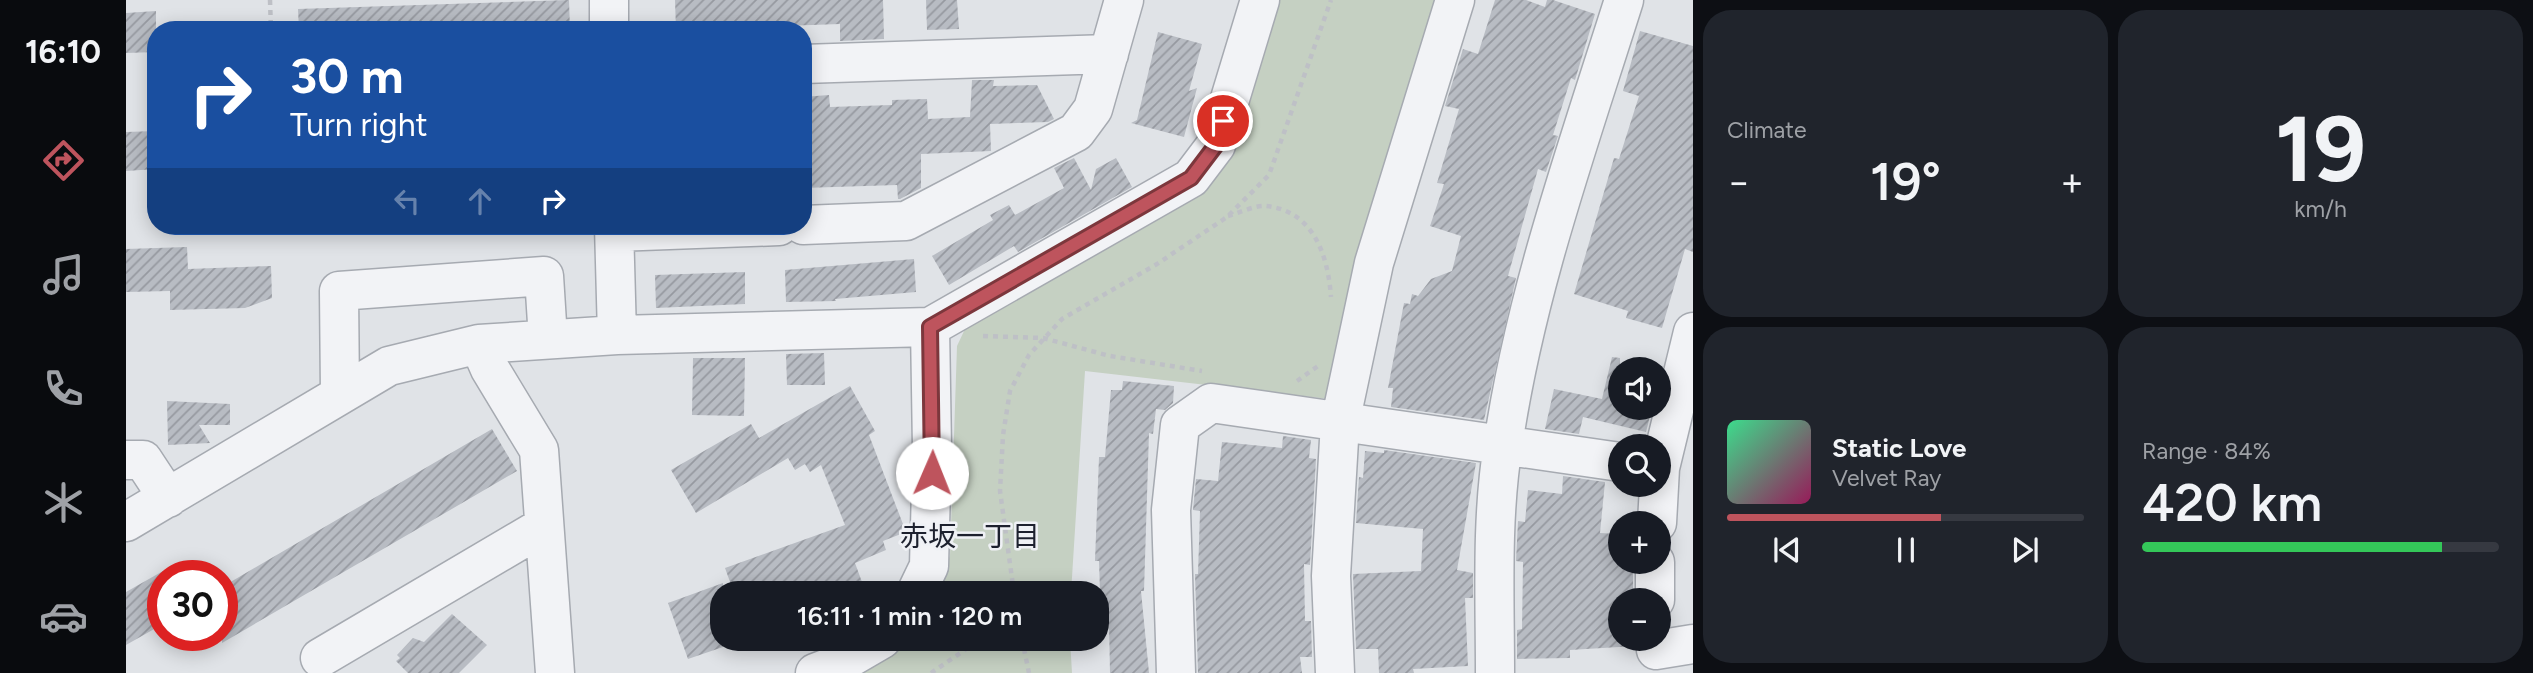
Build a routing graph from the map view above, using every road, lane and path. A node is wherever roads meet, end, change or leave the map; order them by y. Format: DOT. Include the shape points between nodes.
graph roads {
  1 [pos="270,0"];
  2 [pos="609,0"];
  3 [pos="1125,0"];
  4 [pos="1260,0"];
  5 [pos="1331,0"];
  6 [pos="1455,0"];
  7 [pos="1624,0"];
  8 [pos="271,21"];
  9 [pos="609,21"];
  10 [pos="1109,54"];
  11 [pos="812,64"];
  12 [pos="1227,216"];
  13 [pos="812,225"];
  14 [pos="615,235"];
  15 [pos="1332,308"];
  16 [pos="930,327"];
  17 [pos="1693,332"];
  18 [pos="617,335"];
  19 [pos="980,335"];
  20 [pos="1043,338"];
  21 [pos="548,340"];
  22 [pos="479,344"];
  23 [pos="1322,357"];
  24 [pos="1216,374"];
  25 [pos="1289,381"];
  26 [pos="1686,381"];
  27 [pos="340,395"];
  28 [pos="1340,423"];
  29 [pos="1670,434"];
  30 [pos="1502,446"];
  31 [pos="126,460"];
  32 [pos="1608,460"];
  33 [pos="168,498"];
  34 [pos="126,522"];
  35 [pos="544,526"];
  36 [pos="922,581"];
  37 [pos="1012,581"];
  38 [pos="1693,644"];
  39 [pos="858,651"];
  40 [pos="963,651"];
  41 [pos="1024,651"];
  42 [pos="1657,654"];
  43 [pos="320,658"];
  44 [pos="555,673"];
  45 [pos="815,673"];
  46 [pos="931,673"];
  47 [pos="1029,673"];
  48 [pos="1176,673"];
  49 [pos="1335,673"];
  50 [pos="1495,673"];
  1 -- 8 [label="path"];
  2 -- 9 [label="street"];
  3 -- 10 [label="street"];
  4 -- 16 [label="street" via="1216,145 1191,178"];
  5 -- 12 [label="path" via="1269,175"];
  6 -- 28 [label="street" via="1374,263"];
  7 -- 30 [label="street" via="1537,279"];
  10 -- 11 [label="street"];
  10 -- 13 [label="street" via="1093,109 1076,132 906,221"];
  12 -- 15 [label="path" via="1265,206 1290,214 1314,231 1329,271"];
  12 -- 20 [label="path" via="1157,264 1062,319"];
  14 -- 18 [label="street"];
  16 -- 18 [label="street"];
  16 -- 36 [label="street" via="929,566"];
  17 -- 26 [label="street"];
  18 -- 21 [label="street"];
  19 -- 20 [label="path"];
  20 -- 24 [label="path" via="1110,356"];
  20 -- 37 [label="path" via="1010,391 1003,435 1000,491"];
  21 -- 22 [label="street"];
  21 -- 27 [label="street" via="544,276 338,291"];
  22 -- 27 [label="street" via="389,366"];
  22 -- 35 [label="street" via="539,450"];
  23 -- 25 [label="path" via="1318,367 1300,381"];
  26 -- 29 [label="street"];
  27 -- 33 [label="street"];
  28 -- 30 [label="street"];
  28 -- 48 [label="street" via="1211,403 1180,425 1171,510"];
  28 -- 49 [label="street" via="1331,576"];
  30 -- 32 [label="street"];
  30 -- 50 [label="street"];
  31 -- 33 [label="street" via="143,460"];
  33 -- 34 [label="street"];
  35 -- 43 [label="street"];
  35 -- 44 [label="street"];
  38 -- 42 [label="street"];
  39 -- 45 [label="street"];
  40 -- 46 [label="path"];
  41 -- 47 [label="path"];
}
